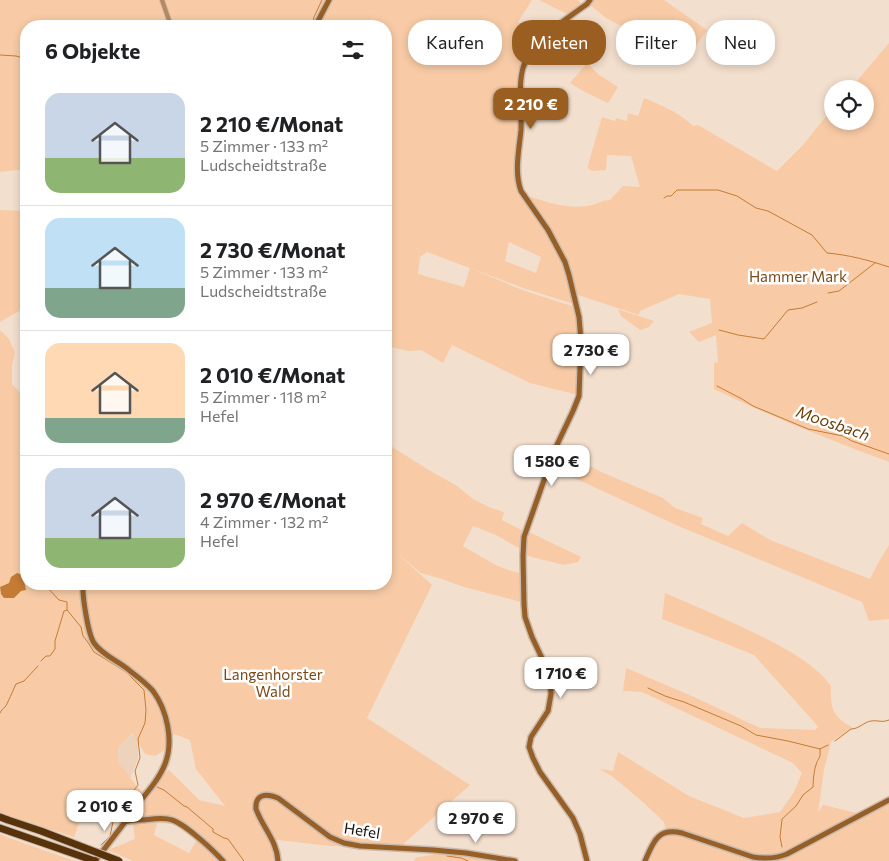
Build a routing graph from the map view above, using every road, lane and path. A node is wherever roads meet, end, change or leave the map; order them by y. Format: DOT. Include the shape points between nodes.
graph roads {
  1 [pos="162,0"];
  2 [pos="329,0"];
  3 [pos="590,0"];
  4 [pos="169,20"];
  5 [pos="319,20"];
  6 [pos="82,590"];
  7 [pos="889,800"];
  8 [pos="0,817"];
  9 [pos="128,820"];
  10 [pos="2,829"];
  11 [pos="95,861"];
  12 [pos="119,861"];
  13 [pos="223,861"];
  14 [pos="278,861"];
  15 [pos="515,861"];
  16 [pos="587,861"];
  17 [pos="645,861"];
  1 -- 4 [label="street"];
  2 -- 5 [label="street"];
  3 -- 16 [label="street" via="540,42 524,63 517,169 522,191 565,262 581,327 579,396 555,449 526,532 522,556 525,617 551,686 548,711 531,737 530,750 540,772 573,818"];
  6 -- 9 [label="street" via="93,642 151,689 164,712 169,751 157,778"];
  7 -- 17 [label="street" via="778,858 764,859 667,832 658,836"];
  8 -- 12 [label="highway, bridge"];
  9 -- 11 [label="street"];
  9 -- 13 [label="street" via="175,821"];
  10 -- 11 [label="highway"];
  14 -- 15 [label="street, Hefel" via="278,852 256,809 258,799 265,795 278,798 330,837 344,843 458,852"];
}
